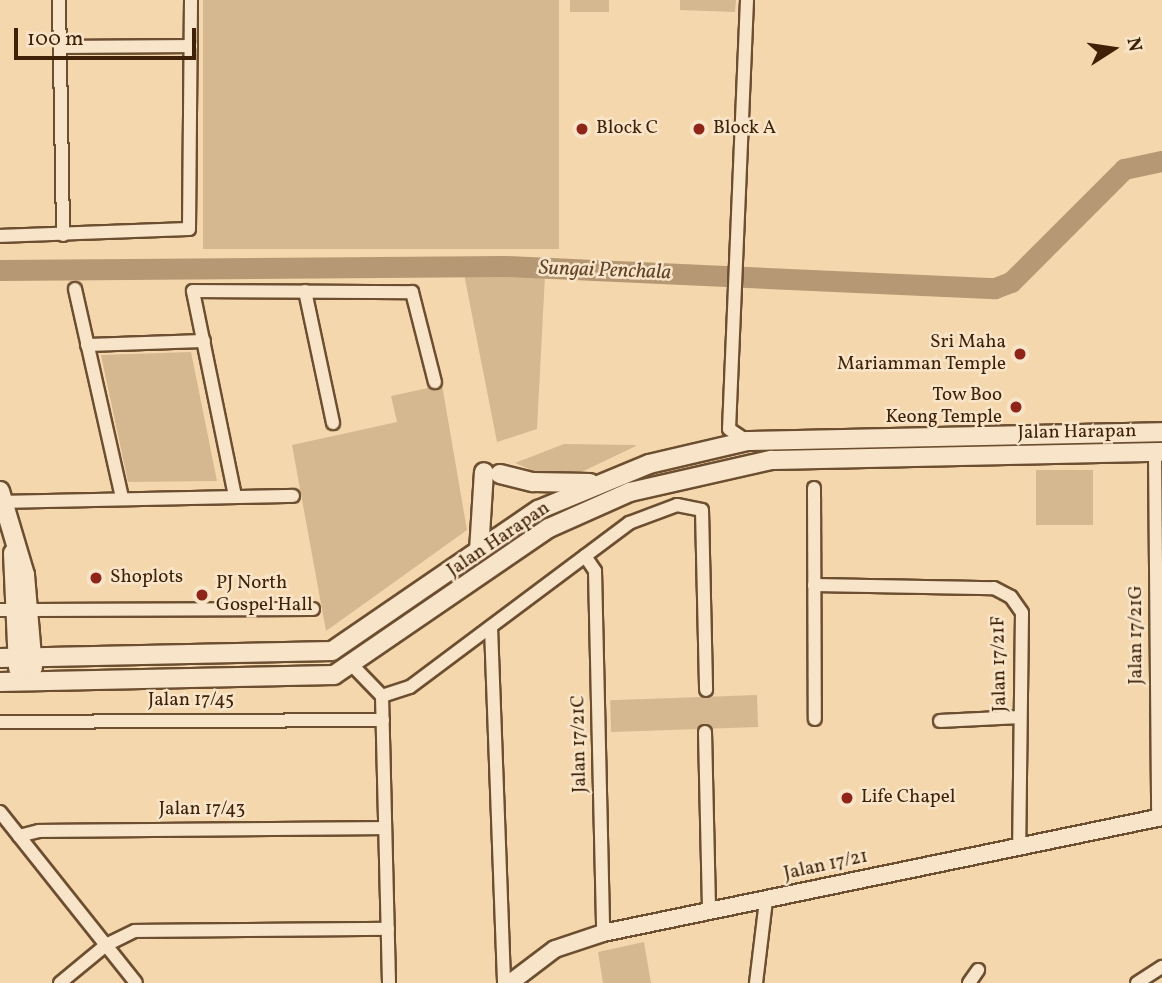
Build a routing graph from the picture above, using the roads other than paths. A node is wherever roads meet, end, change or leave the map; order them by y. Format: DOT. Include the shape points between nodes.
graph roads {
  1 [pos="60,0"];
  2 [pos="191,0"];
  3 [pos="747,0"];
  4 [pos="191,46"];
  5 [pos="60,47"];
  6 [pos="63,234"];
  7 [pos="0,236"];
  8 [pos="75,289"];
  9 [pos="305,291"];
  10 [pos="204,341"];
  11 [pos="87,345"];
  12 [pos="435,382"];
  13 [pos="333,423"];
  14 [pos="1162,432"];
  15 [pos="747,441"];
  16 [pos="1158,452"];
  17 [pos="597,483"];
  18 [pos="814,488"];
  19 [pos="235,496"];
  20 [pos="293,496"];
  21 [pos="1,497"];
  22 [pos="122,497"];
  23 [pos="479,551"];
  24 [pos="586,556"];
  25 [pos="814,585"];
  26 [pos="313,609"];
  27 [pos="15,610"];
  28 [pos="491,627"];
  29 [pos="17,658"];
  30 [pos="354,667"];
  31 [pos="0,682"];
  32 [pos="26,682"];
  33 [pos="706,690"];
  34 [pos="382,696"];
  35 [pos="1020,717"];
  36 [pos="815,719"];
  37 [pos="383,720"];
  38 [pos="940,721"];
  39 [pos="0,722"];
  40 [pos="705,733"];
  41 [pos="0,812"];
  42 [pos="1160,818"];
  43 [pos="385,828"];
  44 [pos="19,836"];
  45 [pos="1019,848"];
  46 [pos="766,900"];
  47 [pos="709,911"];
  48 [pos="388,929"];
  49 [pos="603,933"];
  50 [pos="106,945"];
  51 [pos="1162,967"];
  52 [pos="978,970"];
  53 [pos="60,983"];
  54 [pos="136,983"];
  55 [pos="389,983"];
  56 [pos="504,983"];
  57 [pos="510,983"];
  58 [pos="756,983"];
  59 [pos="969,983"];
  60 [pos="1137,983"];
  1 -- 5 [label="street"];
  2 -- 4 [label="street"];
  3 -- 15 [label="street" via="729,429"];
  4 -- 5 [label="street"];
  4 -- 6 [label="street" via="189,229"];
  5 -- 6 [label="street"];
  6 -- 7 [label="street"];
  8 -- 11 [label="street"];
  9 -- 10 [label="street" via="193,291"];
  9 -- 12 [label="street" via="412,292"];
  9 -- 13 [label="street"];
  10 -- 11 [label="street"];
  10 -- 19 [label="street"];
  11 -- 22 [label="street"];
  14 -- 15 [label="main road, Jalan Harapan"];
  15 -- 17 [label="main road, Jalan Harapan"];
  16 -- 30 [label="main road, Jalan Harapan" via="798,457 630,492 549,528"];
  16 -- 42 [label="street, Jalan 17/21G"];
  17 -- 23 [label="main road, Jalan Harapan" via="538,510"];
  17 -- 23 [label="main road" via="533,482 492,473"];
  18 -- 25 [label="street"];
  19 -- 20 [label="street"];
  19 -- 22 [label="street"];
  21 -- 22 [label="street"];
  21 -- 27 [label="main road" via="13,552"];
  23 -- 29 [label="main road, Jalan Harapan" via="344,644 318,654"];
  24 -- 28 [label="street"];
  24 -- 33 [label="street" via="651,509 677,505 702,510"];
  24 -- 49 [label="street, Jalan 17/21C" via="595,571"];
  25 -- 35 [label="street, Jalan 17/21F" via="995,588 1011,597 1022,613"];
  25 -- 36 [label="street"];
  26 -- 27 [label="street"];
  27 -- 29 [label="main road"];
  28 -- 34 [label="street" via="410,687"];
  28 -- 56 [label="street"];
  29 -- 32 [label="main road"];
  30 -- 32 [label="main road, Jalan Harapan" via="334,676"];
  30 -- 34 [label="street"];
  31 -- 32 [label="main road, Jalan Harapan"];
  34 -- 37 [label="street"];
  35 -- 38 [label="street"];
  35 -- 45 [label="street, Jalan 17/21F"];
  37 -- 39 [label="street, Jalan 17/45"];
  37 -- 43 [label="street"];
  40 -- 47 [label="street"];
  41 -- 44 [label="street"];
  42 -- 45 [label="street, Jalan 17/21"];
  43 -- 44 [label="street, Jalan 17/43" via="39,831"];
  43 -- 48 [label="street"];
  44 -- 50 [label="street"];
  45 -- 46 [label="street, Jalan 17/21"];
  46 -- 47 [label="street, Jalan 17/21"];
  46 -- 58 [label="street"];
  47 -- 49 [label="street, Jalan 17/21"];
  48 -- 50 [label="street" via="146,930"];
  48 -- 55 [label="street"];
  49 -- 57 [label="street, Jalan 17/21" via="555,949"];
  50 -- 53 [label="street"];
  50 -- 54 [label="street"];
  51 -- 60 [label="street"];
  52 -- 59 [label="street"];
}
